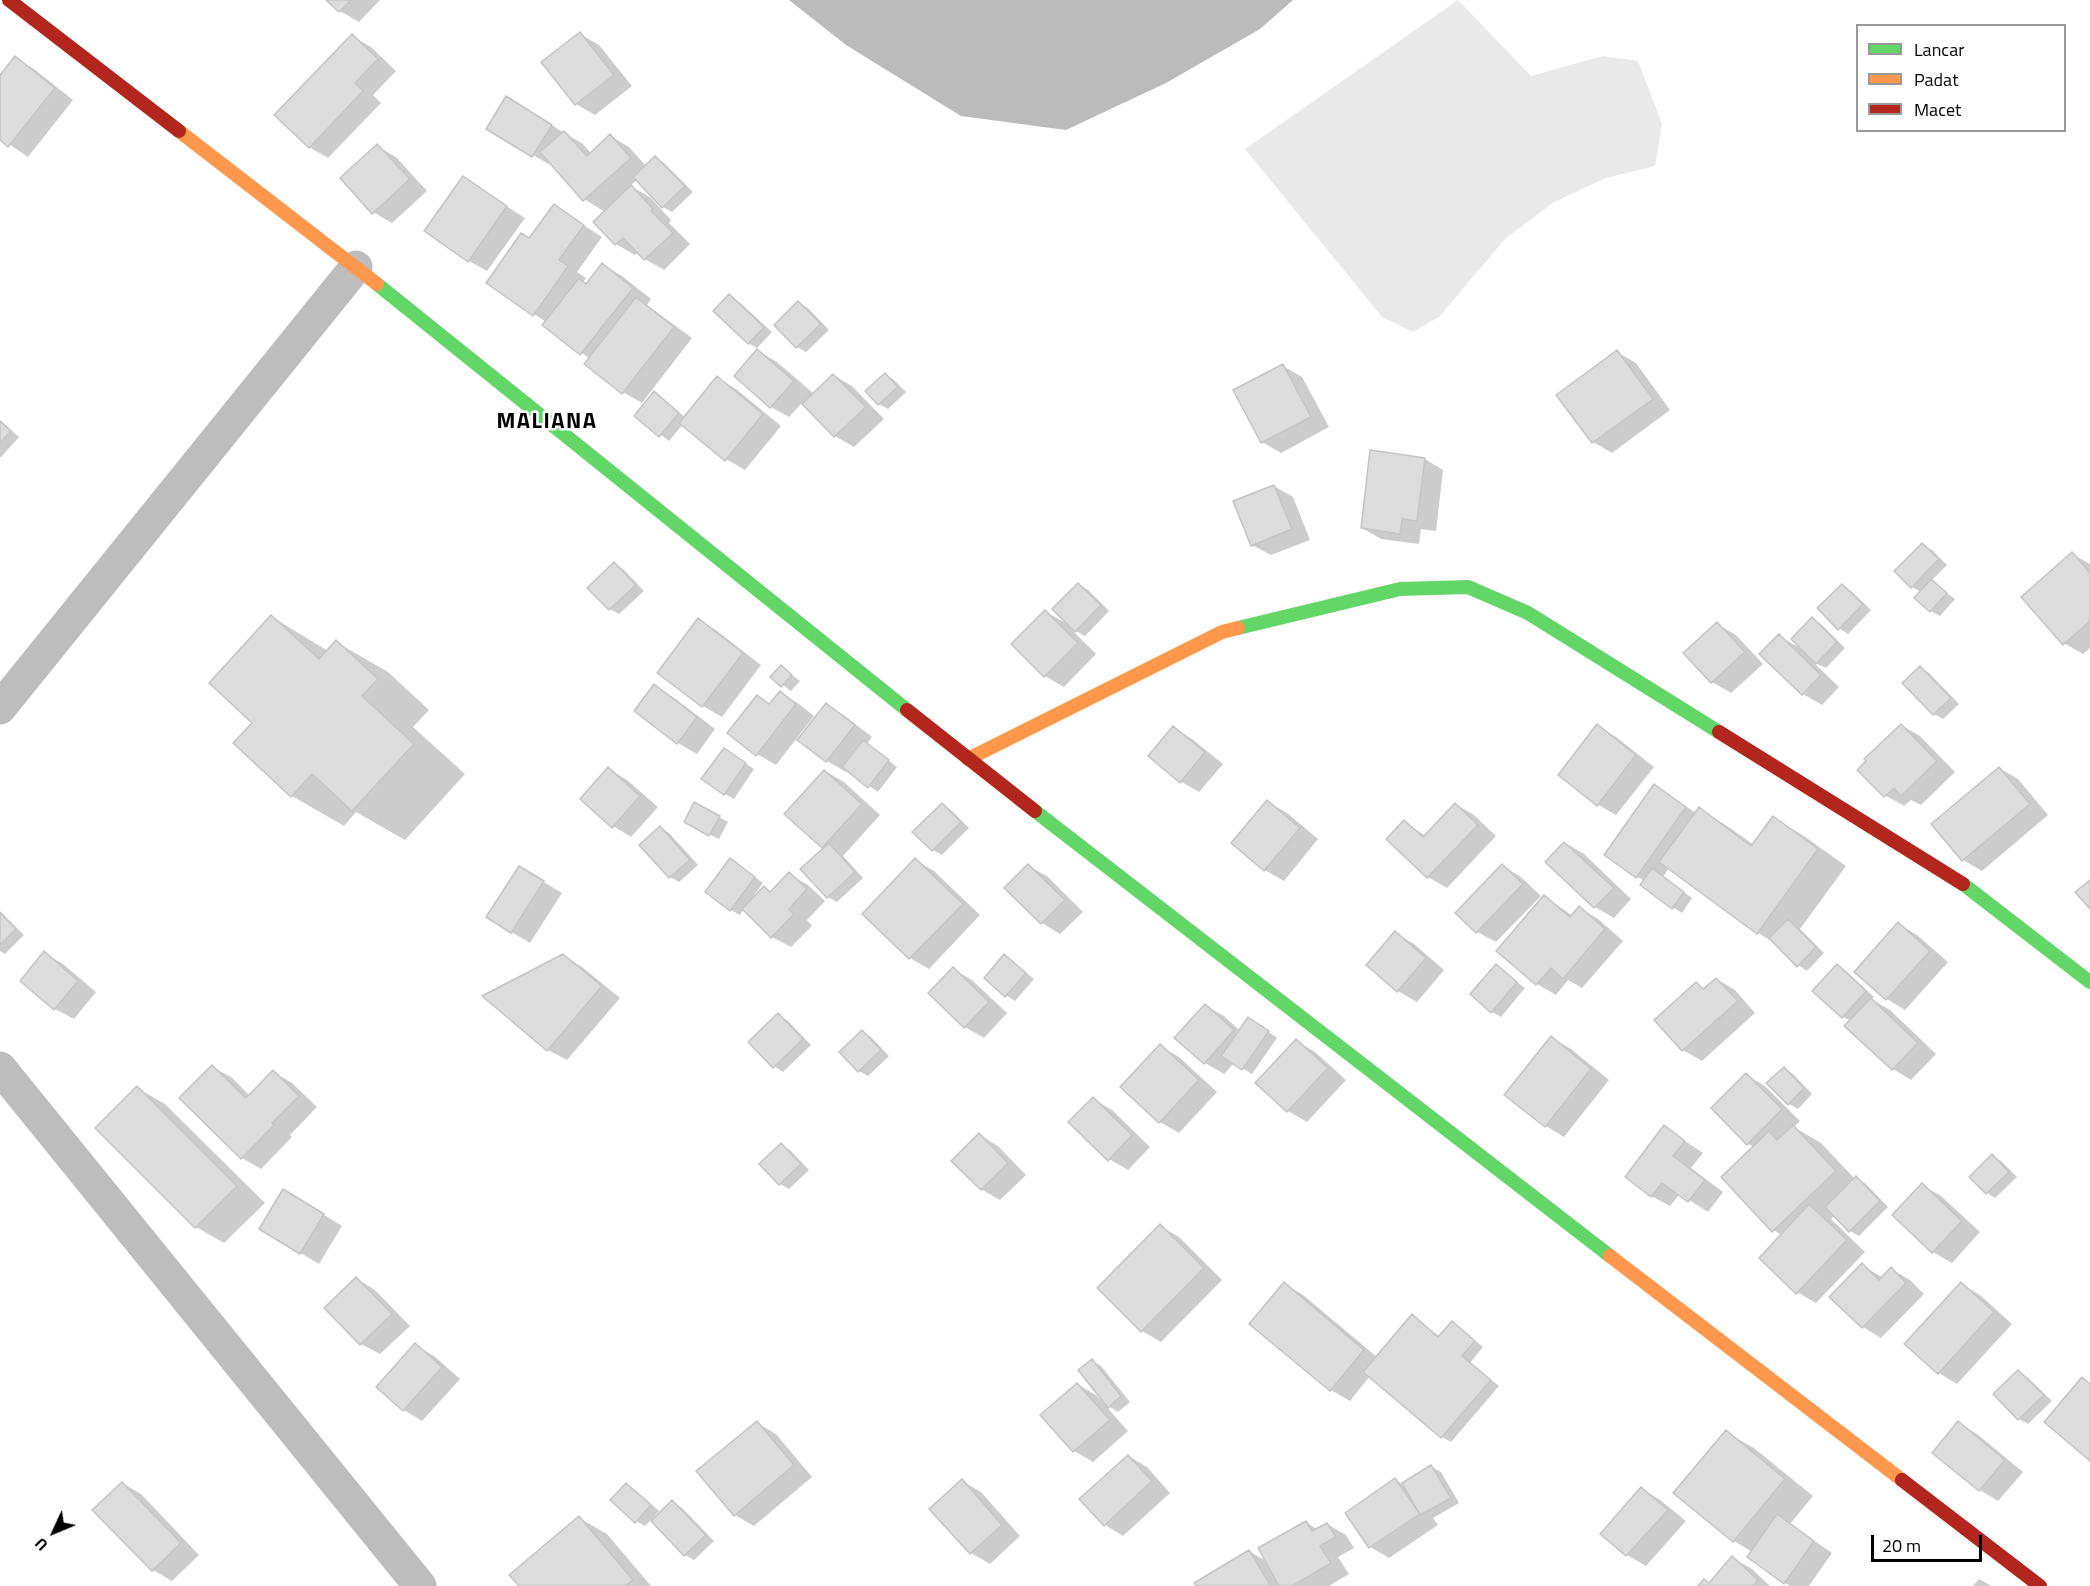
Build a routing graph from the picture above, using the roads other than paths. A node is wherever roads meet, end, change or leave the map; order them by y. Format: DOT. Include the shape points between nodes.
graph roads {
  1 [pos="7,5"];
  2 [pos="357,267"];
  3 [pos="0,708"];
  4 [pos="969,759"];
  5 [pos="2090,982"];
  6 [pos="0,1068"];
  7 [pos="420,1586"];
  8 [pos="2040,1586"];
  1 -- 2 [label="main road"];
  2 -- 3 [label="street"];
  2 -- 4 [label="main road"];
  4 -- 5 [label="main road" via="1222,632 1400,589 1468,587 1528,613 1962,884"];
  4 -- 8 [label="main road"];
  6 -- 7 [label="street"];
}
